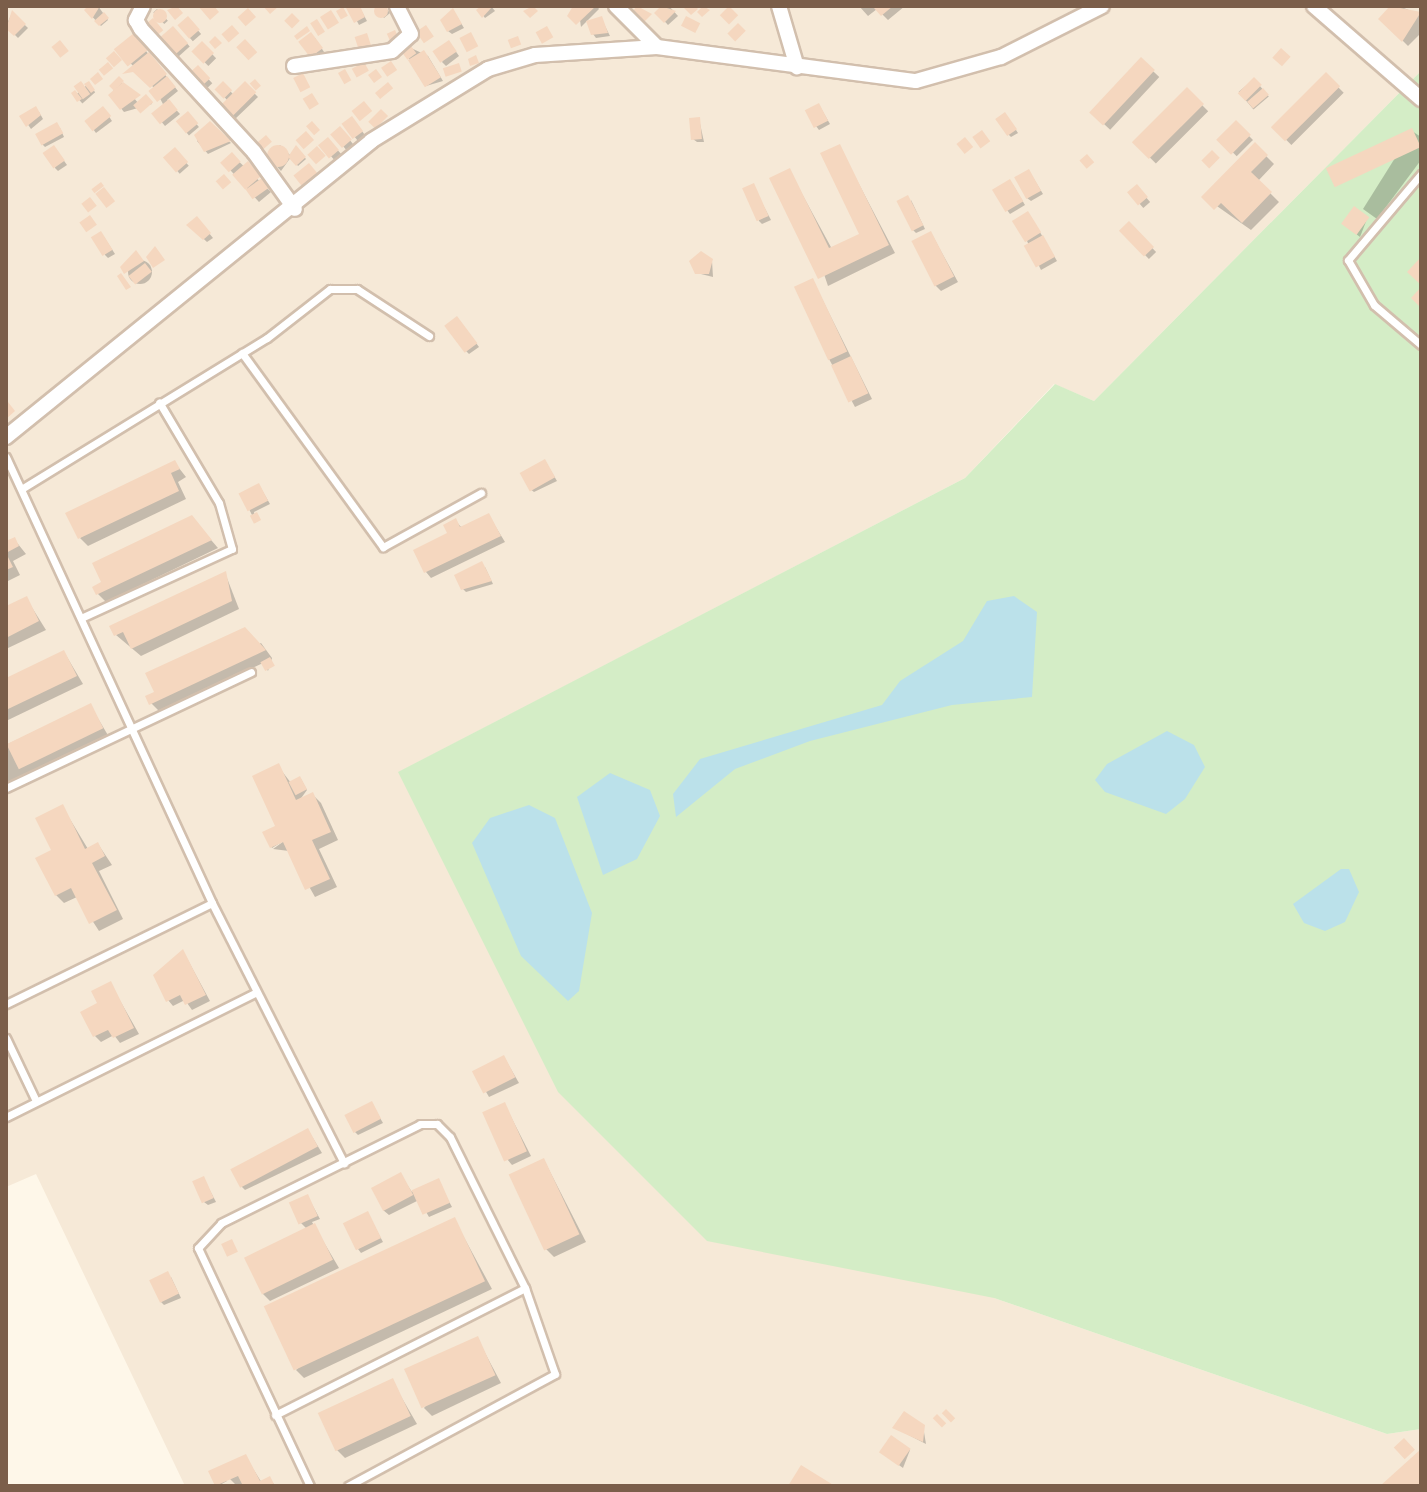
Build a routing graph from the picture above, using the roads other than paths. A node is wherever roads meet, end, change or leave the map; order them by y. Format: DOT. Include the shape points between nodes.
graph roads {
  1 [pos="143,6"];
  2 [pos="397,6"];
  3 [pos="616,6"];
  4 [pos="779,6"];
  5 [pos="1102,6"];
  6 [pos="1314,6"];
  7 [pos="657,47"];
  8 [pos="294,66"];
  9 [pos="797,67"];
  10 [pos="1421,99"];
  11 [pos="1421,174"];
  12 [pos="295,209"];
  13 [pos="429,336"];
  14 [pos="1421,345"];
  15 [pos="242,353"];
  16 [pos="159,402"];
  17 [pos="6,437"];
  18 [pos="6,457"];
  19 [pos="23,488"];
  20 [pos="481,493"];
  21 [pos="81,618"];
  22 [pos="251,672"];
  23 [pos="130,728"];
  24 [pos="6,788"];
  25 [pos="212,903"];
  26 [pos="257,992"];
  27 [pos="6,1004"];
  28 [pos="6,1038"];
  29 [pos="36,1101"];
  30 [pos="6,1117"];
  31 [pos="344,1163"];
  32 [pos="525,1288"];
  33 [pos="275,1415"];
  34 [pos="310,1486"];
  35 [pos="348,1486"];
  1 -- 12 [label="street" via="136,20 141,29"];
  2 -- 8 [label="street" via="411,34 392,51"];
  3 -- 7 [label="street"];
  4 -- 9 [label="street"];
  5 -- 9 [label="street" via="942,76 890,82"];
  6 -- 10 [label="street"];
  7 -- 9 [label="street"];
  7 -- 12 [label="street" via="535,55 488,69 371,141"];
  11 -- 14 [label="lane" via="1348,260 1374,305"];
  12 -- 17 [label="street"];
  13 -- 15 [label="lane" via="357,289 330,289"];
  15 -- 16 [label="lane"];
  15 -- 20 [label="lane" via="383,547"];
  16 -- 19 [label="lane"];
  16 -- 21 [label="lane" via="219,503 232,549"];
  18 -- 19 [label="lane"];
  19 -- 21 [label="lane"];
  21 -- 23 [label="lane"];
  22 -- 23 [label="lane"];
  23 -- 24 [label="lane"];
  23 -- 25 [label="lane"];
  25 -- 26 [label="lane"];
  25 -- 27 [label="lane"];
  26 -- 29 [label="lane"];
  26 -- 31 [label="lane"];
  28 -- 29 [label="lane"];
  29 -- 30 [label="lane"];
  31 -- 32 [label="lane" via="420,1124 444,1129"];
  31 -- 33 [label="lane" via="221,1223 198,1248"];
  32 -- 33 [label="lane"];
  32 -- 35 [label="lane" via="555,1374"];
  33 -- 34 [label="lane"];
}
